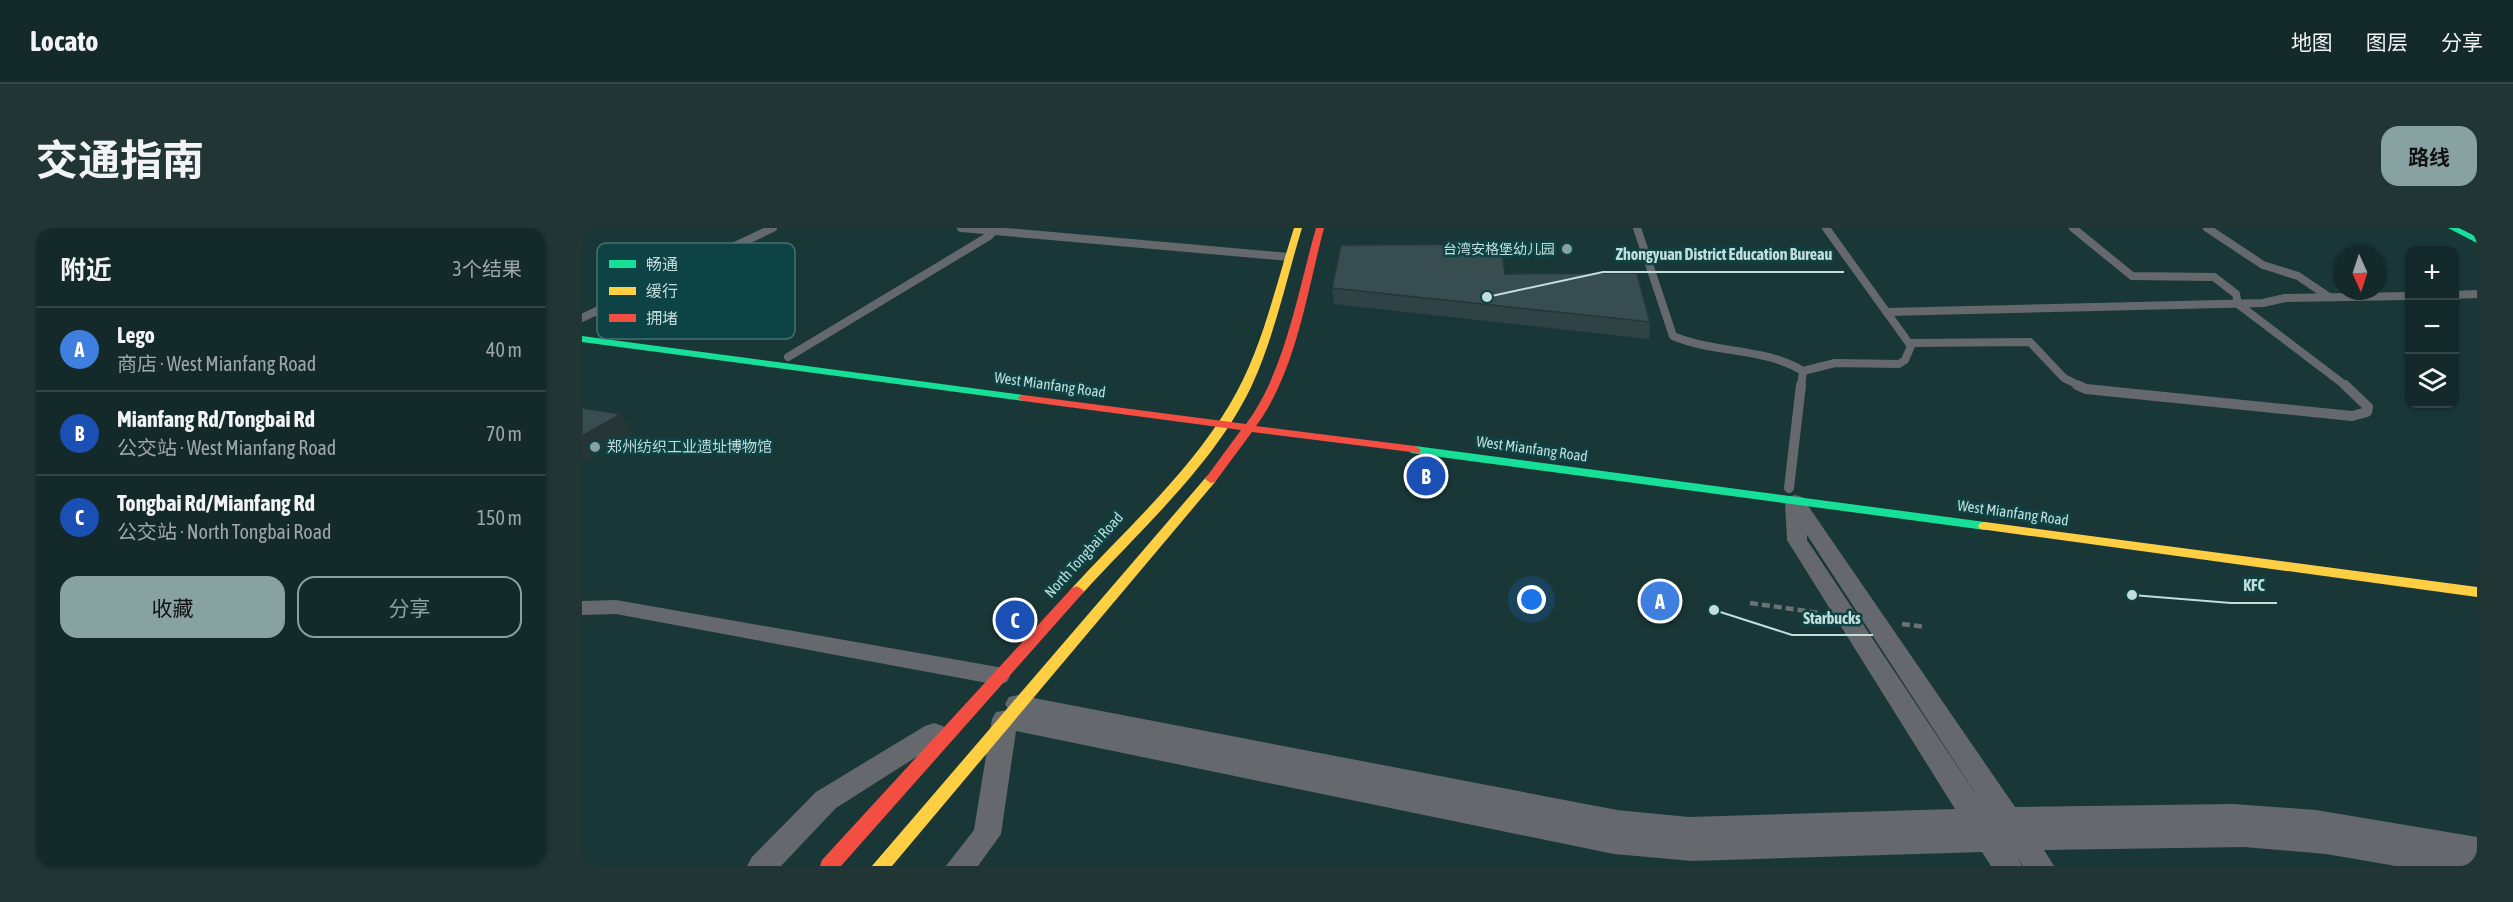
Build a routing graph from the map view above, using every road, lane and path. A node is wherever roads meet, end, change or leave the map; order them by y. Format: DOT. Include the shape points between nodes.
graph roads {
  1 [pos="773,228"];
  2 [pos="961,228"];
  3 [pos="1298,228"];
  4 [pos="1320,228"];
  5 [pos="1637,228"];
  6 [pos="1826,228"];
  7 [pos="2073,228"];
  8 [pos="2206,228"];
  9 [pos="2452,228"];
  10 [pos="996,230"];
  11 [pos="2477,240"];
  12 [pos="741,243"];
  13 [pos="1289,257"];
  14 [pos="2477,294"];
  15 [pos="2459,295"];
  16 [pos="2405,296"];
  17 [pos="2330,297"];
  18 [pos="2238,304"];
  19 [pos="597,311"];
  20 [pos="1887,312"];
  21 [pos="582,318"];
  22 [pos="582,330"];
  23 [pos="597,332"];
  24 [pos="582,339"];
  25 [pos="651,339"];
  26 [pos="1909,343"];
  27 [pos="788,357"];
  28 [pos="1803,370"];
  29 [pos="1225,419"];
  30 [pos="1253,423"];
  31 [pos="1792,495"];
  32 [pos="2477,579"];
  33 [pos="2477,592"];
  34 [pos="582,608"];
  35 [pos="998,676"];
  36 [pos="1011,712"];
  37 [pos="963,716"];
  38 [pos="1999,829"];
  39 [pos="2477,849"];
  40 [pos="762,866"];
  41 [pos="829,866"];
  42 [pos="881,866"];
  43 [pos="962,866"];
  44 [pos="2007,866"];
  45 [pos="2039,866"];
  46 [pos="2469,866"];
  1 -- 12 [label="lane"];
  2 -- 10 [label="lane"];
  3 -- 13 [label="street, North Tongbai Road"];
  4 -- 30 [label="street" via="1281,372"];
  5 -- 28 [label="lane" via="1673,336 1693,345 1773,355"];
  6 -- 20 [label="lane"];
  7 -- 18 [label="lane" via="2132,276 2214,277 2236,294"];
  8 -- 17 [label="lane" via="2263,265 2298,276"];
  9 -- 11 [label="street"];
  10 -- 13 [label="lane"];
  10 -- 27 [label="lane"];
  13 -- 29 [label="street, North Tongbai Road" via="1252,373"];
  14 -- 15 [label="lane"];
  16 -- 17 [label="lane"];
  17 -- 18 [label="lane"];
  18 -- 20 [label="lane"];
  18 -- 26 [label="lane" via="2339,379 2368,407 2367,412 2352,416 2086,389 2064,378 2030,342"];
  19 -- 21 [label="lane"];
  20 -- 26 [label="lane"];
  22 -- 23 [label="street, West Mianfang Road"];
  24 -- 29 [label="street, West Mianfang Road"];
  25 -- 27 [label="street, West Mianfang Road"];
  26 -- 28 [label="lane" via="1908,355 1899,364 1834,363"];
  27 -- 29 [label="street, West Mianfang Road"];
  28 -- 31 [label="lane"];
  29 -- 30 [label="street, West Mianfang Road"];
  29 -- 35 [label="street, North Tongbai Road" via="1199,455"];
  30 -- 31 [label="street, West Mianfang Road"];
  30 -- 36 [label="street" via="1229,458"];
  31 -- 32 [label="street, West Mianfang Road"];
  31 -- 33 [label="street, West Mianfang Road"];
  31 -- 38 [label="street" via="1797,540"];
  34 -- 35 [label="street" via="616,607"];
  35 -- 37 [label="street, North Tongbai Road"];
  36 -- 38 [label="street" via="1614,842 1692,849"];
  36 -- 42 [label="street"];
  36 -- 43 [label="street" via="987,834"];
  37 -- 40 [label="street" via="826,800"];
  37 -- 41 [label="street, North Tongbai Road"];
  38 -- 39 [label="street" via="2182,814 2233,815 2316,822"];
  38 -- 44 [label="street"];
  38 -- 45 [label="street"];
  38 -- 46 [label="street" via="2244,835 2326,842"];
}
